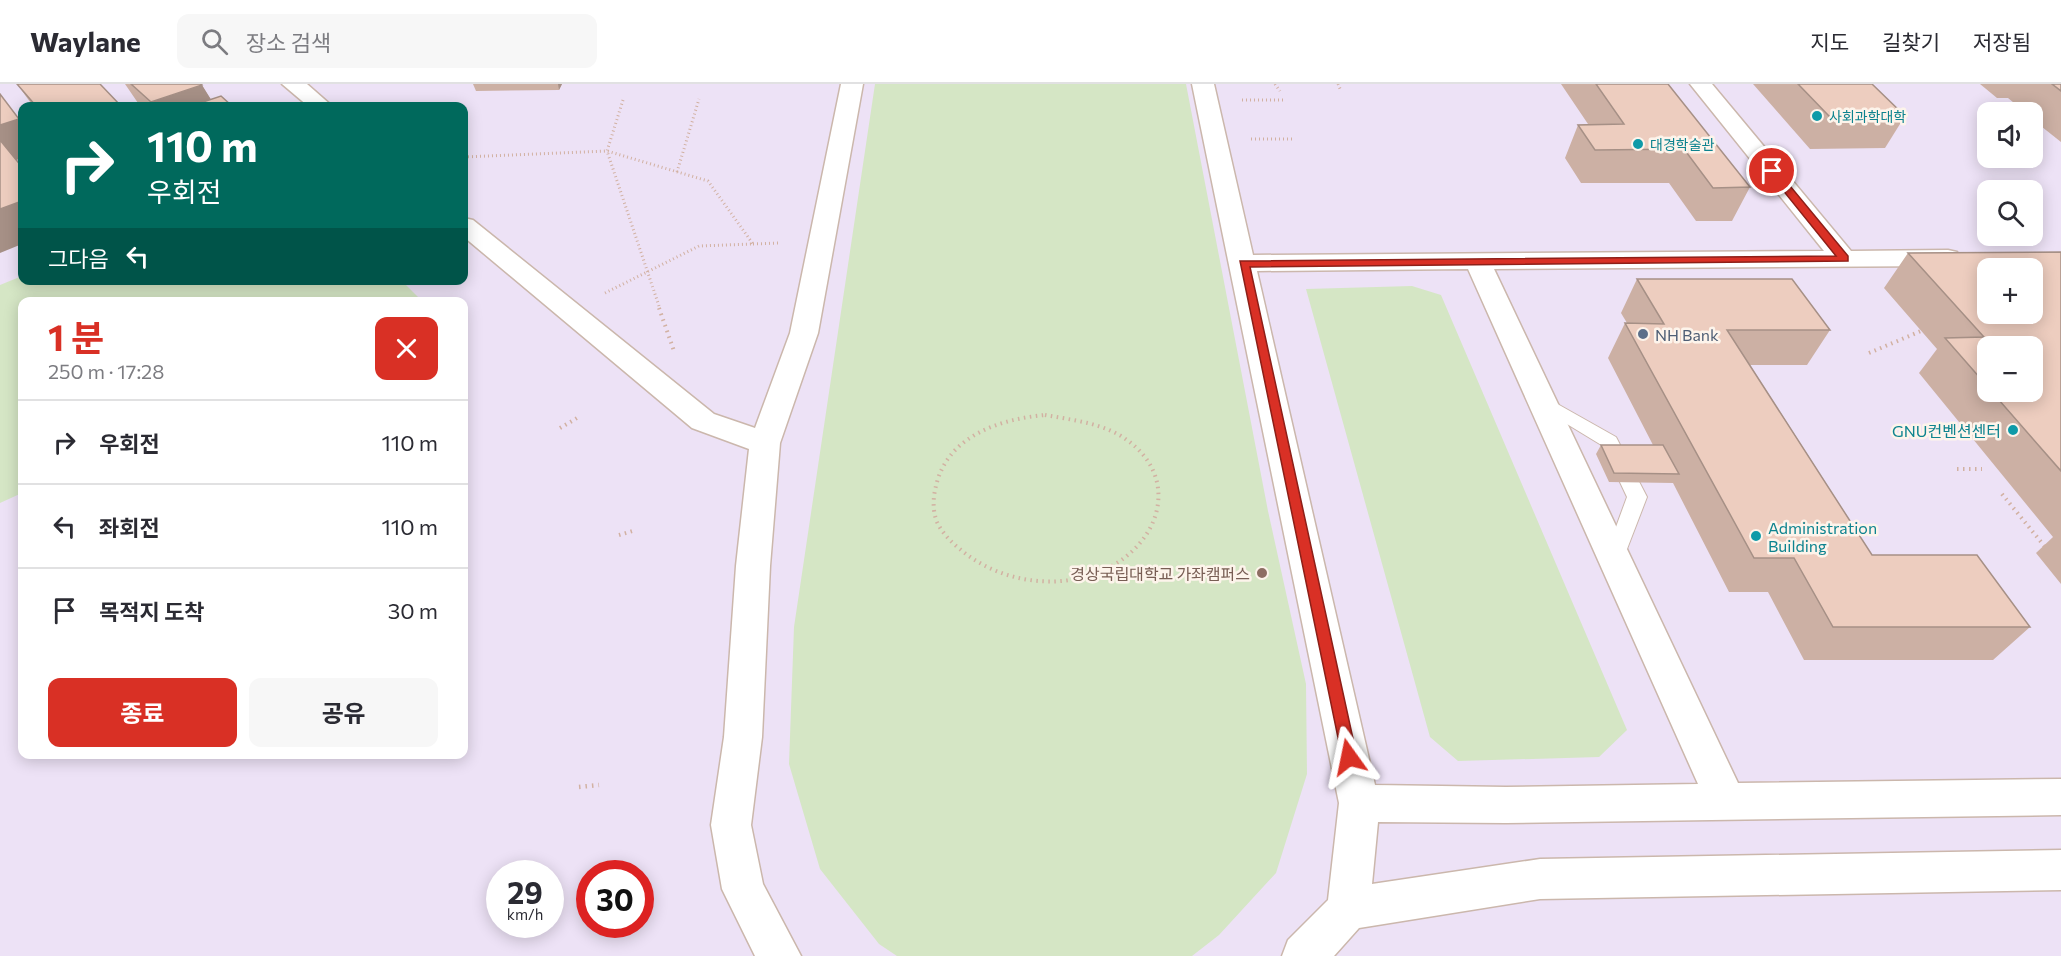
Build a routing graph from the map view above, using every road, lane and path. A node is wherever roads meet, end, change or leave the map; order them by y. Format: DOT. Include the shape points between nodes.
graph roads {
  1 [pos="293,84"];
  2 [pos="852,84"];
  3 [pos="1203,84"];
  4 [pos="1275,84"];
  5 [pos="1338,84"];
  6 [pos="1701,84"];
  7 [pos="1280,91"];
  8 [pos="1341,91"];
  9 [pos="699,99"];
  10 [pos="624,100"];
  11 [pos="1242,100"];
  12 [pos="1283,100"];
  13 [pos="316,102"];
  14 [pos="1251,139"];
  15 [pos="1295,139"];
  16 [pos="607,151"];
  17 [pos="468,157"];
  18 [pos="678,172"];
  19 [pos="468,228"];
  20 [pos="780,243"];
  21 [pos="753,244"];
  22 [pos="1970,258"];
  23 [pos="1844,259"];
  24 [pos="1478,263"];
  25 [pos="1244,264"];
  26 [pos="648,270"];
  27 [pos="567,311"];
  28 [pos="1921,331"];
  29 [pos="675,353"];
  30 [pos="1869,353"];
  31 [pos="1545,403"];
  32 [pos="577,418"];
  33 [pos="560,428"];
  34 [pos="765,442"];
  35 [pos="1958,469"];
  36 [pos="1982,470"];
  37 [pos="2002,494"];
  38 [pos="636,530"];
  39 [pos="619,535"];
  40 [pos="2050,553"];
  41 [pos="1615,557"];
  42 [pos="1057,580"];
  43 [pos="599,785"];
  44 [pos="579,787"];
  45 [pos="2061,797"];
  46 [pos="1726,802"];
  47 [pos="1359,803"];
  48 [pos="2061,870"];
  49 [pos="1348,909"];
  50 [pos="779,956"];
  51 [pos="1304,956"];
  1 -- 13 [label="street"];
  2 -- 34 [label="street" via="804,333"];
  3 -- 25 [label="street"];
  4 -- 7 [label="path"];
  5 -- 8 [label="path"];
  6 -- 23 [label="street"];
  9 -- 18 [label="path"];
  10 -- 16 [label="path"];
  11 -- 12 [label="path"];
  14 -- 15 [label="path"];
  16 -- 17 [label="path"];
  16 -- 18 [label="path"];
  16 -- 26 [label="path"];
  18 -- 21 [label="path" via="708,181"];
  19 -- 27 [label="street"];
  20 -- 21 [label="path"];
  21 -- 26 [label="path" via="699,246"];
  22 -- 23 [label="street"];
  23 -- 24 [label="street"];
  24 -- 25 [label="street"];
  24 -- 31 [label="street"];
  25 -- 47 [label="street"];
  26 -- 27 [label="path"];
  26 -- 29 [label="path"];
  27 -- 34 [label="street" via="703,421"];
  28 -- 30 [label="path"];
  31 -- 41 [label="street"];
  31 -- 41 [label="lane" via="1610,442 1637,497"];
  32 -- 33 [label="path"];
  34 -- 50 [label="street" via="743,737 732,825 743,889"];
  35 -- 36 [label="path"];
  37 -- 40 [label="path"];
  38 -- 39 [label="path"];
  41 -- 46 [label="street"];
  42 -- 42 [label="path" via="1003,575 970,559 944,534 936,518 933,492 942,465 952,452 987,427 1045,415 1095,423 1128,441 1150,464 1158,487 1159,513 1145,540 1127,558 1089,576"];
  43 -- 44 [label="path"];
  45 -- 46 [label="street"];
  46 -- 47 [label="street"];
  47 -- 49 [label="street"];
  48 -- 49 [label="street" via="1540,879"];
  49 -- 51 [label="street"];
}
